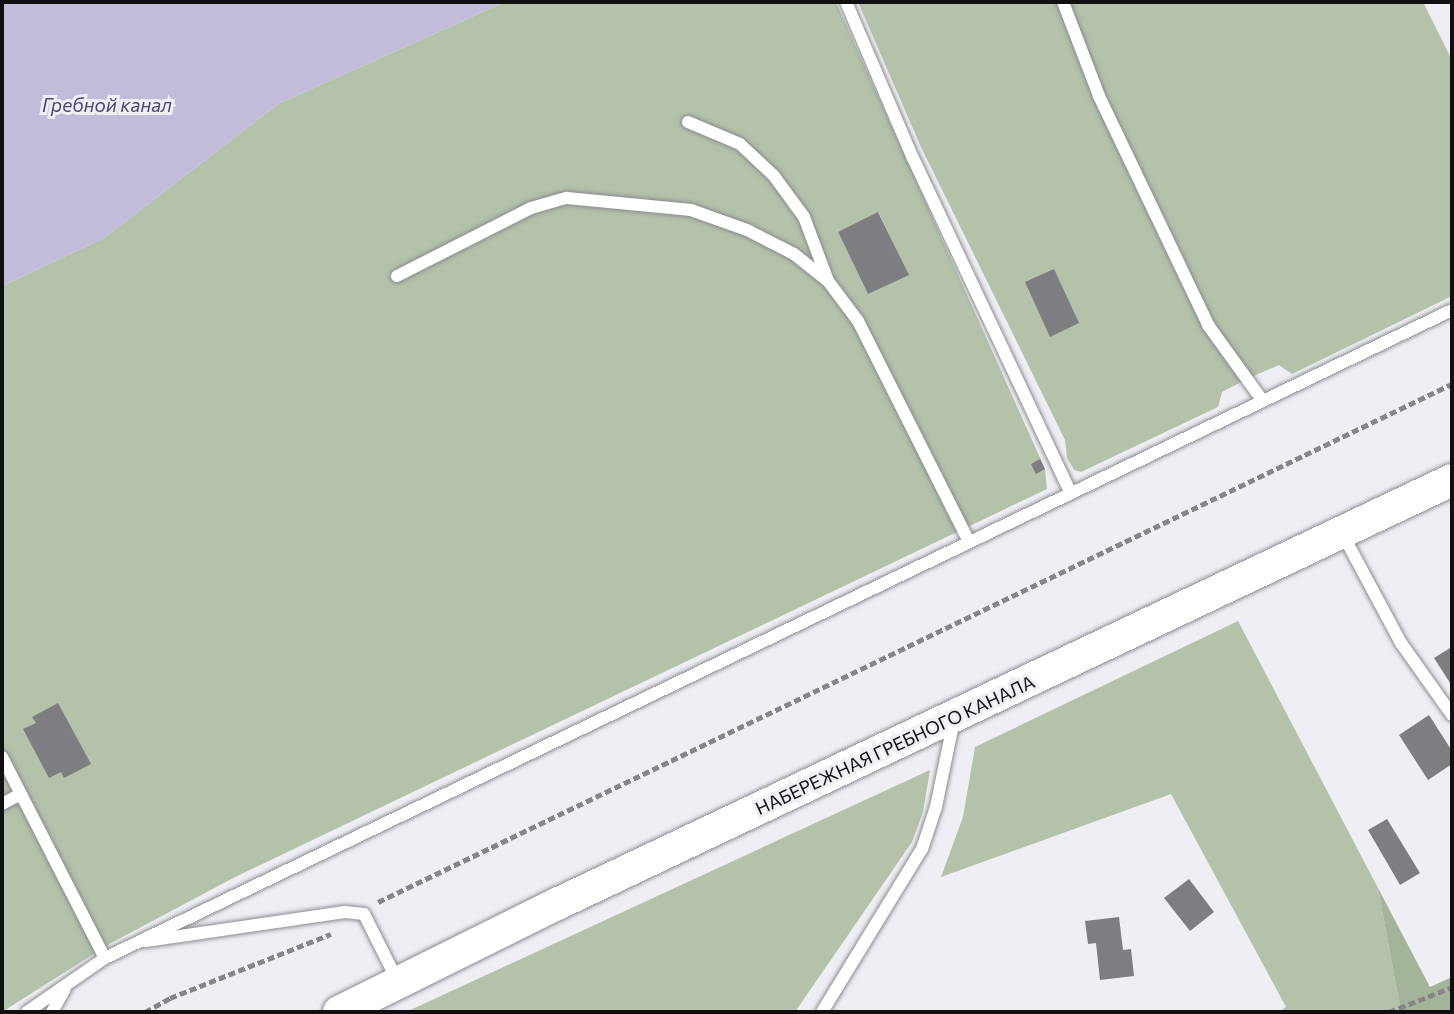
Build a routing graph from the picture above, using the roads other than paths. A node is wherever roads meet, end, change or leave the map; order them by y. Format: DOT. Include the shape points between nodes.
graph roads {
  1 [pos="846,2"];
  2 [pos="1063,2"];
  3 [pos="688,122"];
  4 [pos="397,276"];
  5 [pos="828,281"];
  6 [pos="1452,310"];
  7 [pos="1262,400"];
  8 [pos="1452,480"];
  9 [pos="1069,491"];
  10 [pos="1342,532"];
  11 [pos="969,542"];
  12 [pos="1452,715"];
  13 [pos="955,716"];
  14 [pos="2,757"];
  15 [pos="21,794"];
  16 [pos="2,804"];
  17 [pos="138,942"];
  18 [pos="105,958"];
  19 [pos="398,983"];
  20 [pos="67,985"];
  21 [pos="27,1012"];
  22 [pos="52,1012"];
  23 [pos="339,1012"];
  24 [pos="822,1012"];
  1 -- 9 [label="lane" via="913,158"];
  2 -- 7 [label="lane" via="1099,96 1208,325"];
  3 -- 5 [label="lane" via="740,144 774,176 804,217"];
  4 -- 5 [label="lane" via="531,208 567,198 691,210 747,229 794,254"];
  5 -- 11 [label="lane" via="887,370"];
  6 -- 7 [label="lane"];
  7 -- 9 [label="lane"];
  8 -- 10 [label="street, НАБЕРЕЖНАЯ ГРЕБНОГО КАНАЛА"];
  9 -- 11 [label="lane"];
  10 -- 12 [label="lane" via="1401,643"];
  10 -- 13 [label="street, НАБЕРЕЖНАЯ ГРЕБНОГО КАНАЛА"];
  11 -- 17 [label="lane"];
  13 -- 19 [label="street, НАБЕРЕЖНАЯ ГРЕБНОГО КАНАЛА"];
  13 -- 24 [label="lane" via="922,849"];
  14 -- 15 [label="lane"];
  15 -- 16 [label="lane"];
  15 -- 18 [label="lane"];
  17 -- 18 [label="lane"];
  17 -- 19 [label="lane" via="345,912 364,914"];
  18 -- 20 [label="lane"];
  19 -- 23 [label="street, НАБЕРЕЖНАЯ ГРЕБНОГО КАНАЛА"];
  20 -- 21 [label="lane"];
  20 -- 22 [label="lane"];
}
